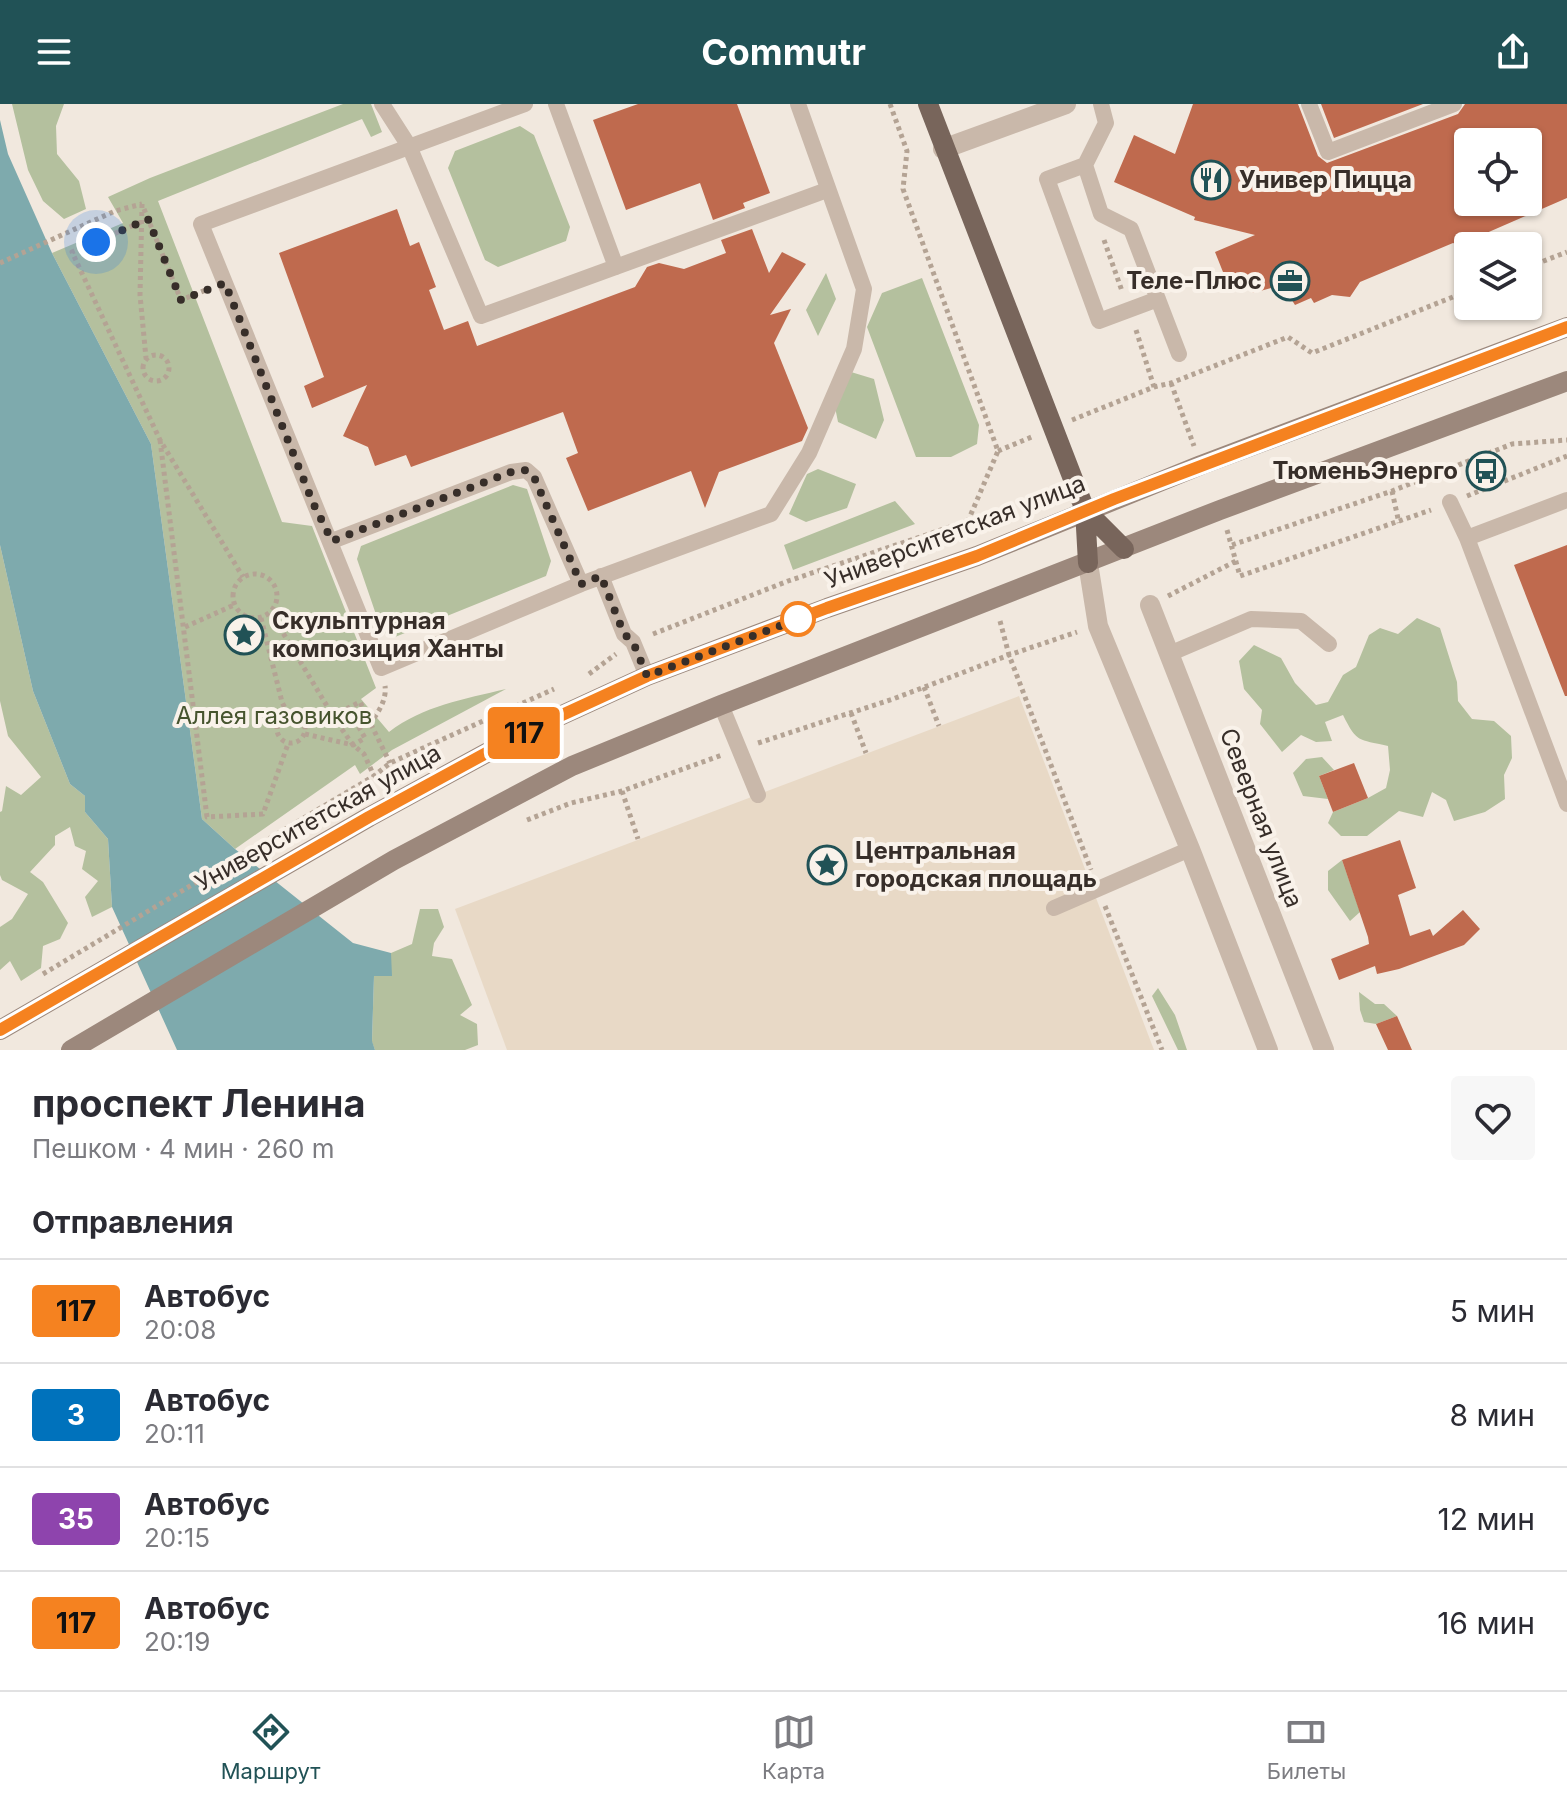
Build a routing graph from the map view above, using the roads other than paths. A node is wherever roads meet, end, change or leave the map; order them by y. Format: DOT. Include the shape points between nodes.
graph roads {
  1 [pos="382,104"];
  2 [pos="525,104"];
  3 [pos="556,104"];
  4 [pos="798,104"];
  5 [pos="928,104"];
  6 [pos="1066,104"];
  7 [pos="1101,104"];
  8 [pos="1309,104"];
  9 [pos="1454,104"];
  10 [pos="1430,108"];
  11 [pos="409,146"];
  12 [pos="943,149"];
  13 [pos="1085,165"];
  14 [pos="827,190"];
  15 [pos="616,267"];
  16 [pos="1158,299"];
  17 [pos="1567,327"];
  18 [pos="1179,354"];
  19 [pos="1567,381"];
  20 [pos="1567,500"];
  21 [pos="1450,502"];
  22 [pos="1085,510"];
  23 [pos="1467,538"];
  24 [pos="332,541"];
  25 [pos="1124,549"];
  26 [pos="1088,563"];
  27 [pos="601,576"];
  28 [pos="581,584"];
  29 [pos="1150,605"];
  30 [pos="1329,644"];
  31 [pos="1169,654"];
  32 [pos="647,676"];
  33 [pos="721,705"];
  34 [pos="758,795"];
  35 [pos="1567,804"];
  36 [pos="1190,849"];
  37 [pos="1054,908"];
  38 [pos="0,1030"];
  39 [pos="71,1050"];
  40 [pos="1268,1050"];
  41 [pos="1324,1050"];
  1 -- 11 [label="lane"];
  2 -- 11 [label="lane"];
  3 -- 15 [label="lane"];
  4 -- 14 [label="lane"];
  5 -- 12 [label="main road"];
  6 -- 12 [label="street"];
  7 -- 13 [label="lane" via="1106,123"];
  8 -- 10 [label="lane" via="1328,152"];
  9 -- 10 [label="lane"];
  11 -- 15 [label="lane" via="481,316"];
  11 -- 24 [label="lane" via="201,224"];
  12 -- 22 [label="main road"];
  13 -- 16 [label="lane" via="1101,214 1131,229"];
  13 -- 16 [label="lane" via="1047,179 1099,321"];
  14 -- 15 [label="lane"];
  14 -- 27 [label="lane" via="864,289 854,349 791,484 771,514"];
  16 -- 18 [label="lane"];
  17 -- 22 [label="main road, Университетская улица"];
  19 -- 25 [label="main road"];
  20 -- 23 [label="lane"];
  21 -- 23 [label="lane"];
  22 -- 25 [label="main road"];
  22 -- 26 [label="main road"];
  22 -- 32 [label="main road, Университетская улица" via="977,556"];
  23 -- 35 [label="lane"];
  24 -- 28 [label="lane" via="526,470 534,477"];
  24 -- 28 [label="lane" via="381,668"];
  25 -- 26 [label="main road"];
  26 -- 33 [label="main road"];
  26 -- 36 [label="street" via="1098,626"];
  27 -- 28 [label="lane"];
  27 -- 32 [label="lane"];
  29 -- 31 [label="street, Северная улица"];
  30 -- 31 [label="lane" via="1301,621 1251,619"];
  31 -- 41 [label="street, Северная улица"];
  32 -- 38 [label="main road, Университетская улица" via="525,732 369,817"];
  33 -- 34 [label="lane"];
  33 -- 39 [label="main road" via="572,766 394,860"];
  36 -- 37 [label="lane"];
  36 -- 40 [label="street"];
}
